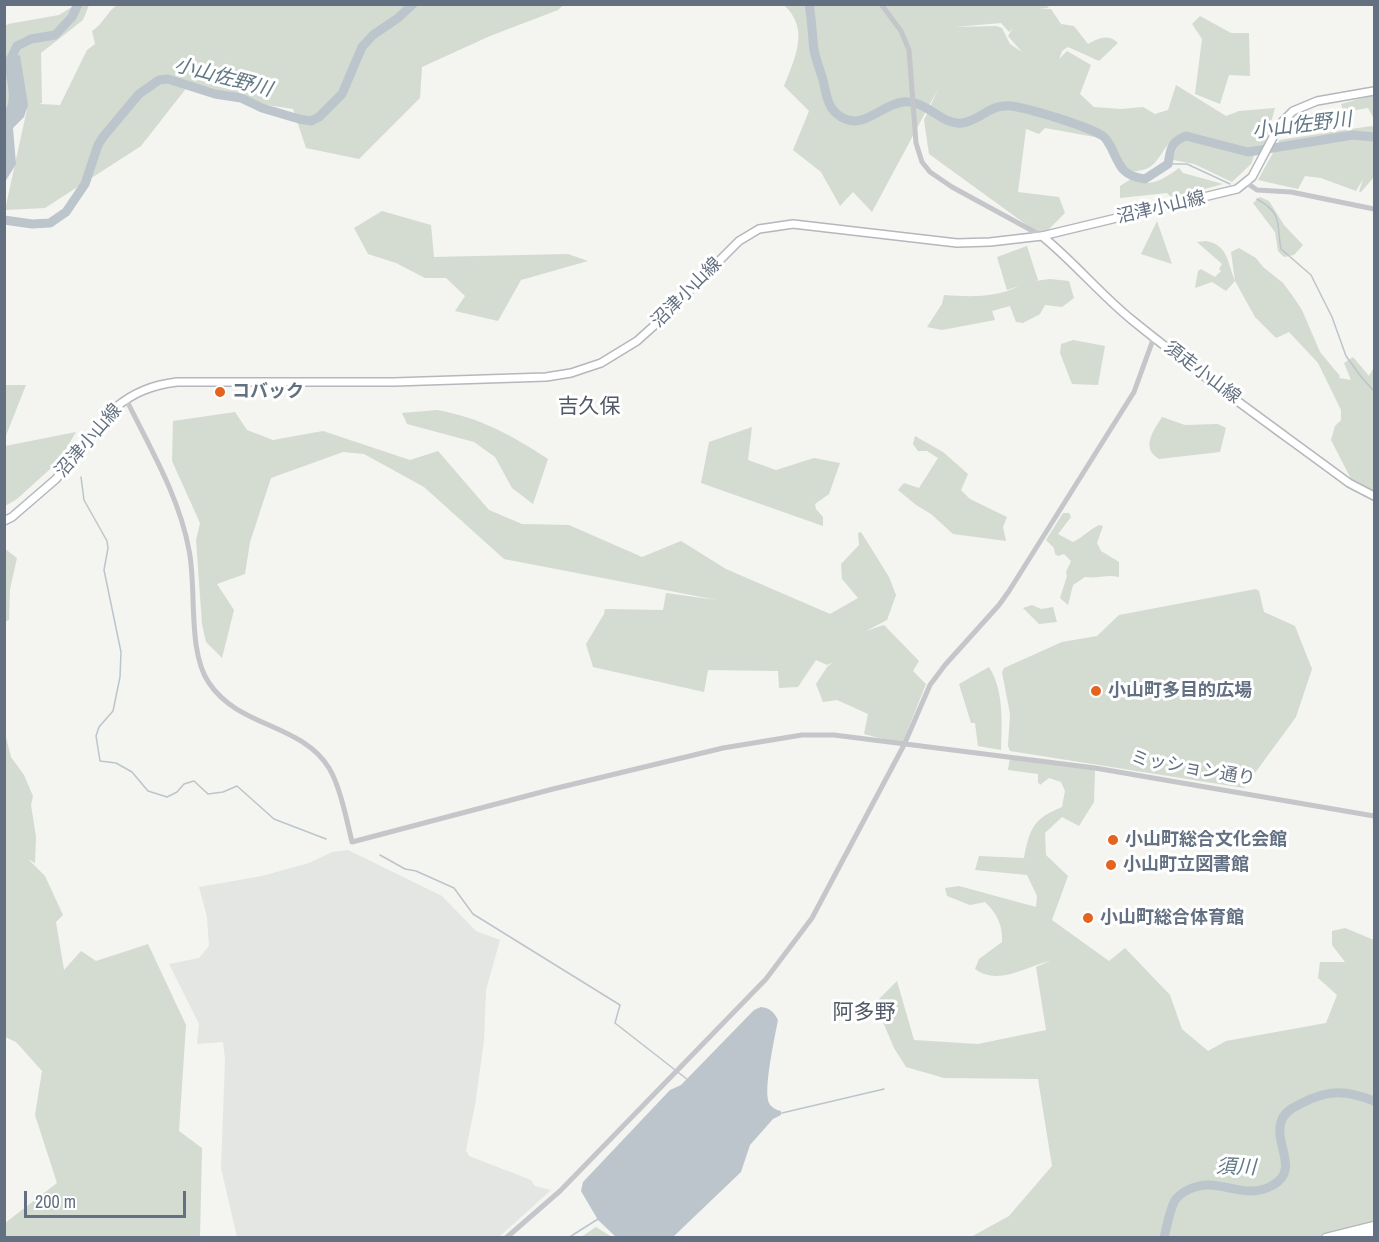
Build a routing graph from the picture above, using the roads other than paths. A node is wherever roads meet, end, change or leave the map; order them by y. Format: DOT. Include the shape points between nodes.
graph roads {
  1 [pos="880,4"];
  2 [pos="1374,91"];
  3 [pos="1247,183"];
  4 [pos="1374,209"];
  5 [pos="1042,236"];
  6 [pos="1154,337"];
  7 [pos="126,399"];
  8 [pos="1374,496"];
  9 [pos="4,521"];
  10 [pos="904,744"];
  11 [pos="1374,816"];
  12 [pos="1374,1226"];
  13 [pos="1374,1233"];
  14 [pos="506,1238"];
  15 [pos="1326,1238"];
  16 [pos="1347,1238"];
  1 -- 5 [label="street" via="906,40 916,143 922,162 930,172"];
  2 -- 3 [label="main road" via="1301,106 1286,117"];
  3 -- 4 [label="street" via="1257,190 1277,189"];
  3 -- 5 [label="main road, 沼津小山線" via="1224,194"];
  5 -- 6 [label="main road, 須走小山線"];
  5 -- 7 [label="main road, 沼津小山線" via="957,243 792,224 769,227 739,241 637,341 588,368 546,376 423,381 177,382 152,386"];
  6 -- 8 [label="main road, 須走小山線" via="1349,483"];
  6 -- 10 [label="street" via="1134,392 999,605 934,680"];
  7 -- 9 [label="main road, 沼津小山線" via="56,479"];
  7 -- 10 [label="street, ミッション通り" via="181,515 191,563 198,655 206,678 222,699 240,712 292,735 316,752 336,781 351,842 744,743 834,735"];
  10 -- 11 [label="street, ミッション通り" via="1095,768"];
  10 -- 14 [label="street" via="812,918 766,979 560,1191"];
  12 -- 15 [label="highway"];
  13 -- 16 [label="highway"];
}
